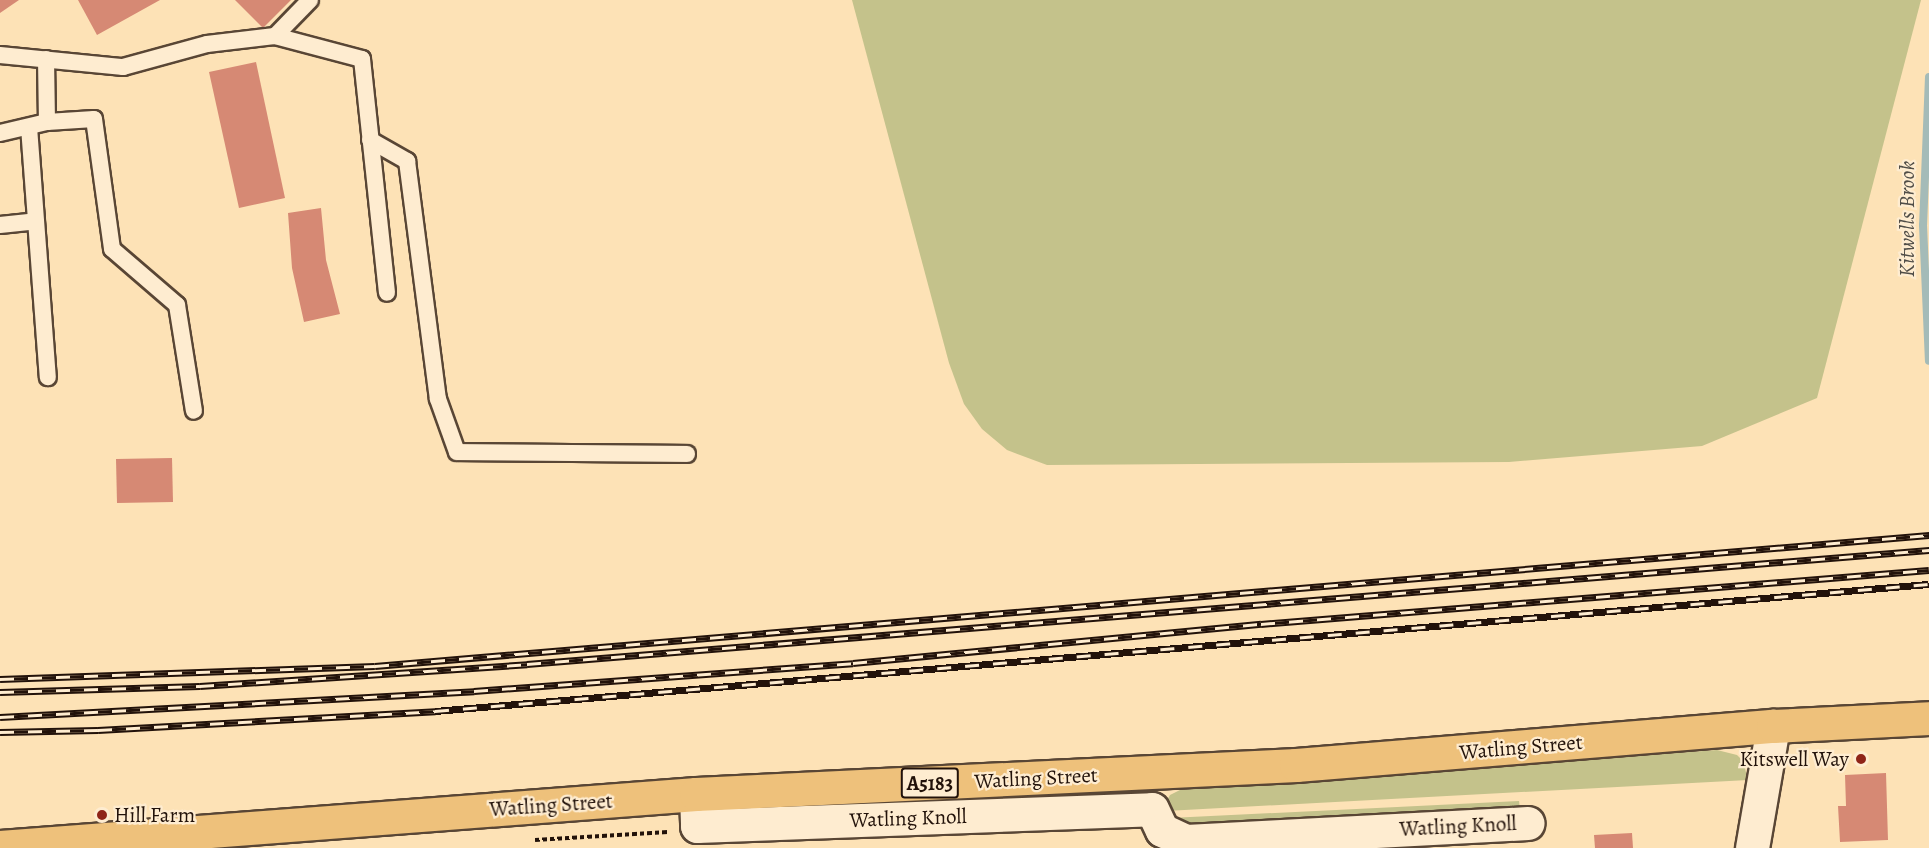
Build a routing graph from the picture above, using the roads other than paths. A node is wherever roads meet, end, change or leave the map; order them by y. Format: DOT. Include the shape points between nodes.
graph roads {
  1 [pos="310,0"];
  2 [pos="275,36"];
  3 [pos="0,55"];
  4 [pos="46,59"];
  5 [pos="47,123"];
  6 [pos="29,127"];
  7 [pos="0,133"];
  8 [pos="370,140"];
  9 [pos="36,221"];
  10 [pos="0,225"];
  11 [pos="387,293"];
  12 [pos="48,376"];
  13 [pos="194,411"];
  14 [pos="687,454"];
  15 [pos="1929,718"];
  16 [pos="1773,726"];
  17 [pos="1151,773"];
  18 [pos="696,794"];
  19 [pos="1152,809"];
  20 [pos="1528,823"];
  21 [pos="0,847"];
  22 [pos="1752,848"];
  1 -- 2 [label="lane"];
  2 -- 4 [label="lane" via="207,44 123,67"];
  2 -- 8 [label="lane" via="362,59"];
  3 -- 4 [label="lane"];
  4 -- 5 [label="lane"];
  5 -- 6 [label="lane"];
  5 -- 13 [label="lane" via="94,119 112,249 177,305"];
  6 -- 7 [label="lane"];
  6 -- 9 [label="lane"];
  8 -- 11 [label="lane"];
  8 -- 14 [label="lane" via="407,161 438,399 457,452"];
  9 -- 10 [label="lane"];
  9 -- 12 [label="lane"];
  15 -- 16 [label="main road, Watling Street / A5183"];
  16 -- 17 [label="main road, Watling Street / A5183"];
  16 -- 22 [label="street"];
  17 -- 18 [label="main road, Watling Street / A5183"];
  17 -- 19 [label="street"];
  18 -- 19 [label="street, Watling Knoll" via="697,826"];
  18 -- 21 [label="main road, Watling Street / A5183"];
  19 -- 20 [label="street, Watling Knoll" via="1162,830 1186,841"];
}
